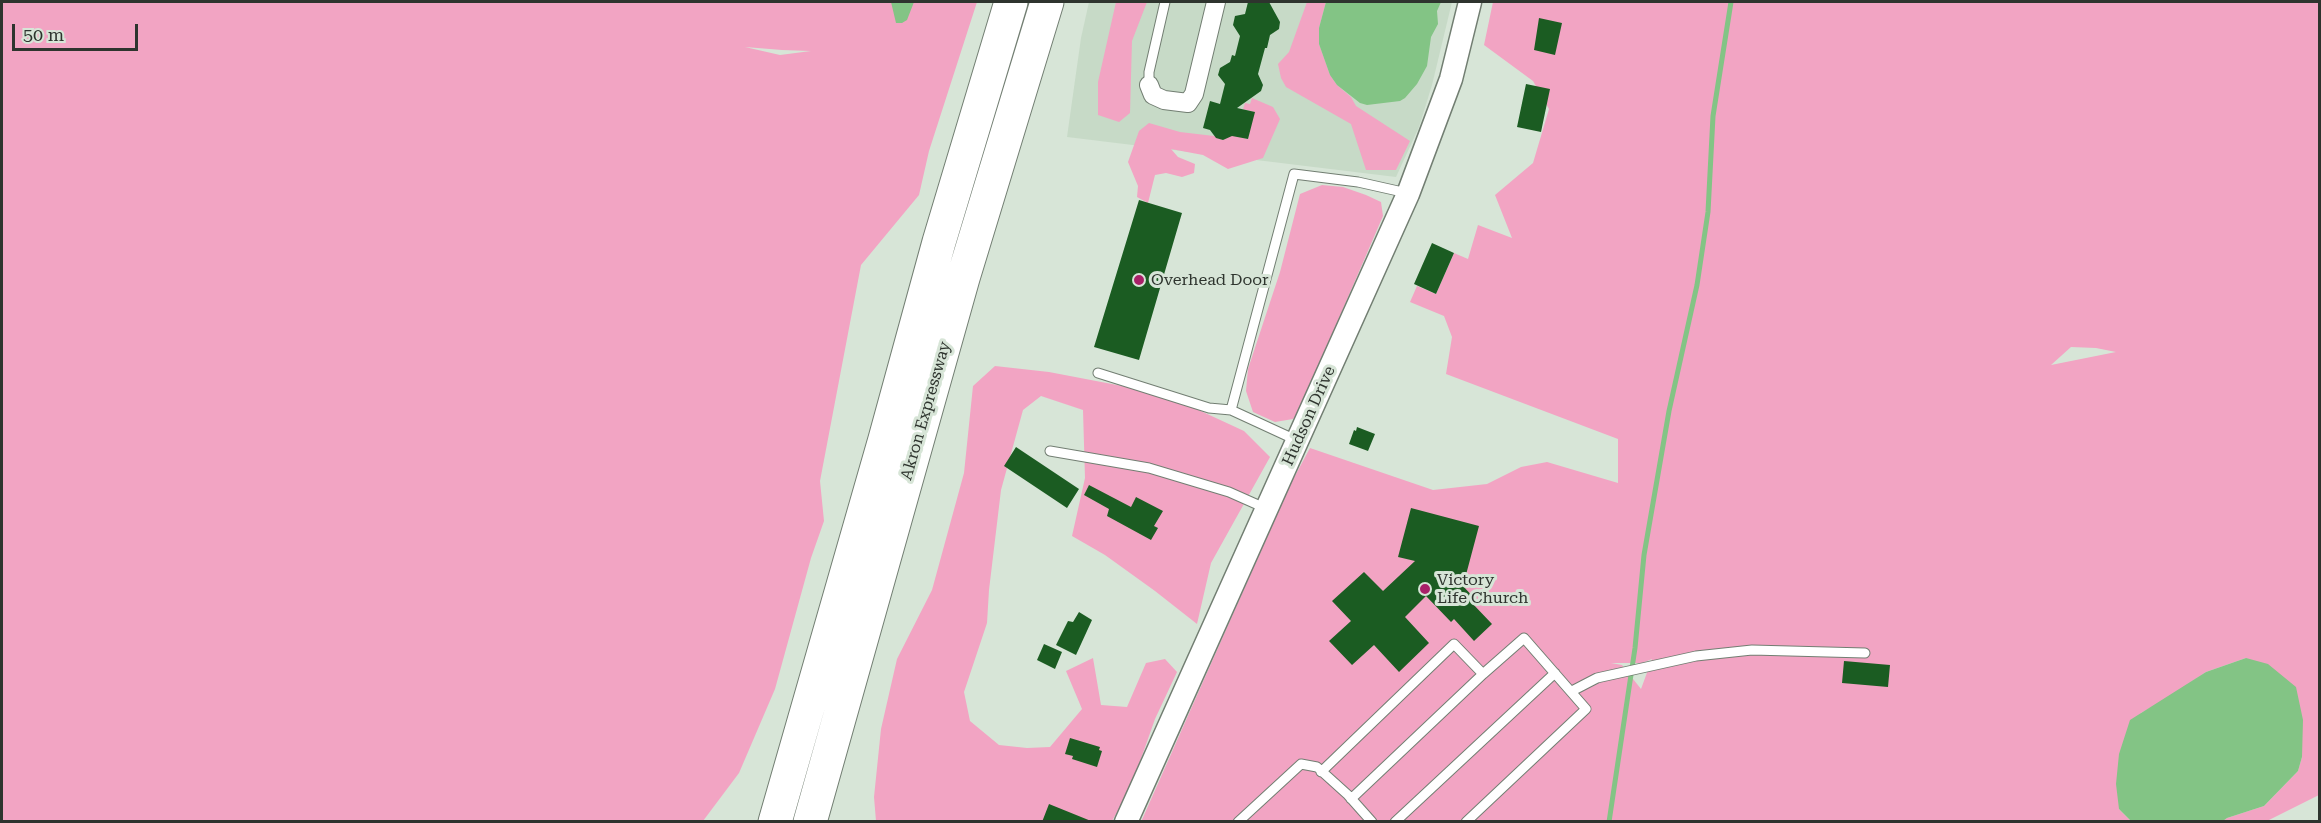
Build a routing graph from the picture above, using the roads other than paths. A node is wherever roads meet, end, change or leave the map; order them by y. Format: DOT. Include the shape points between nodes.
graph roads {
  1 [pos="1011,2"];
  2 [pos="1047,2"];
  3 [pos="1165,2"];
  4 [pos="1216,2"];
  5 [pos="1470,2"];
  6 [pos="1149,85"];
  7 [pos="1408,194"];
  8 [pos="1098,373"];
  9 [pos="1231,410"];
  10 [pos="1298,441"];
  11 [pos="1050,451"];
  12 [pos="1268,509"];
  13 [pos="1865,653"];
  14 [pos="1555,673"];
  15 [pos="1483,674"];
  16 [pos="1572,691"];
  17 [pos="1322,772"];
  18 [pos="1351,799"];
  19 [pos="775,822"];
  20 [pos="810,822"];
  21 [pos="1126,822"];
  22 [pos="1238,822"];
  23 [pos="1372,822"];
  24 [pos="1395,822"];
  25 [pos="1466,822"];
  1 -- 19 [label="highway, Akron Expressway"];
  2 -- 20 [label="highway, Akron Expressway" via="963,278"];
  3 -- 6 [label="lane"];
  4 -- 6 [label="street" via="1194,94 1188,102 1164,100 1153,95"];
  5 -- 7 [label="street, Hudson Drive" via="1451,80"];
  7 -- 9 [label="lane" via="1358,182 1294,174"];
  7 -- 10 [label="street, Hudson Drive"];
  8 -- 9 [label="lane" via="1209,408"];
  9 -- 10 [label="lane"];
  10 -- 12 [label="street, Hudson Drive"];
  11 -- 12 [label="lane" via="1149,468 1229,492"];
  12 -- 21 [label="street, Hudson Drive"];
  13 -- 16 [label="lane" via="1752,650 1696,656 1597,678"];
  14 -- 15 [label="lane" via="1524,638"];
  14 -- 16 [label="lane"];
  14 -- 24 [label="lane"];
  15 -- 17 [label="lane" via="1454,644"];
  15 -- 18 [label="lane"];
  16 -- 25 [label="lane" via="1586,709"];
  17 -- 18 [label="lane"];
  17 -- 22 [label="lane" via="1301,764"];
  18 -- 23 [label="lane"];
}
